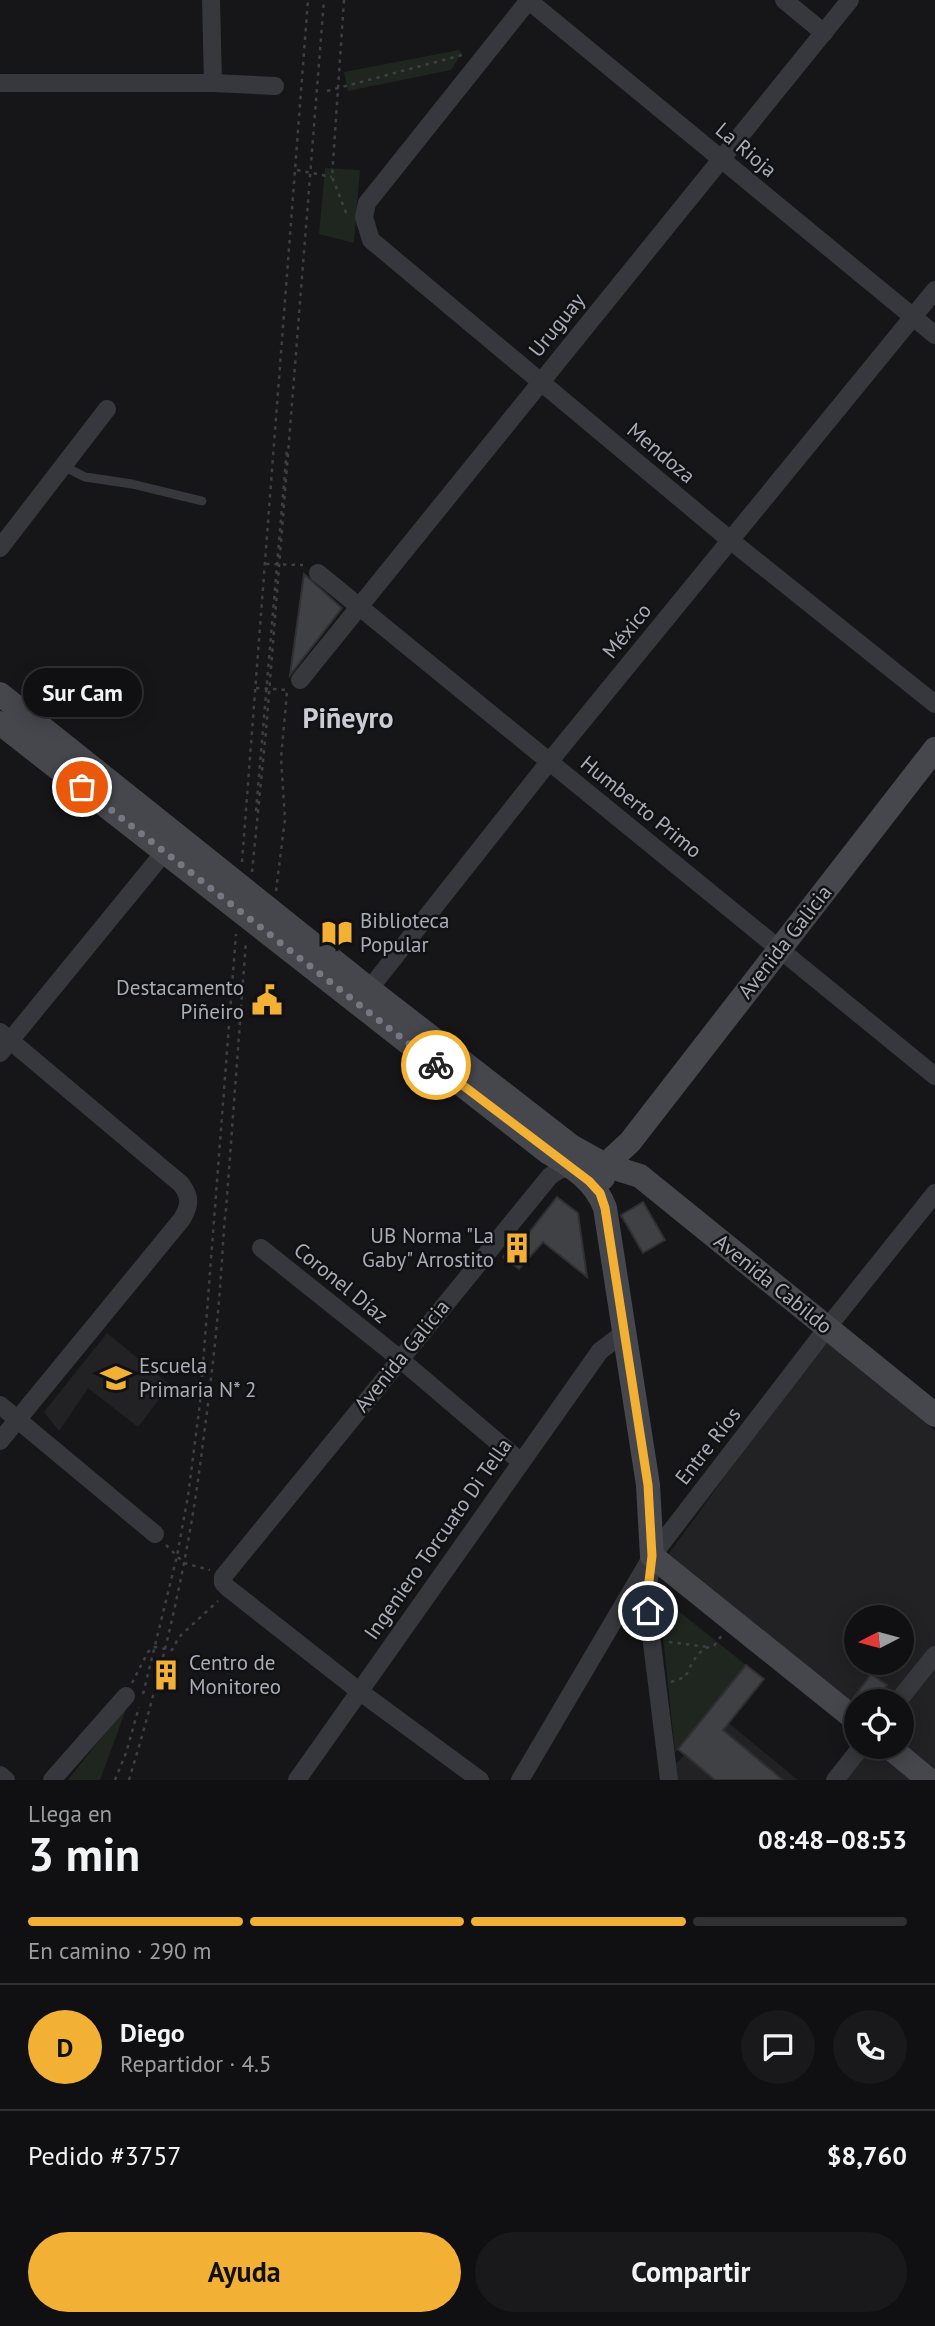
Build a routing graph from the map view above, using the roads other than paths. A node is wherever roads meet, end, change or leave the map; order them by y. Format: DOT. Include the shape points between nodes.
graph roads {
  1 [pos="211,0"];
  2 [pos="529,0"];
  3 [pos="784,0"];
  4 [pos="850,0"];
  5 [pos="824,33"];
  6 [pos="0,83"];
  7 [pos="213,83"];
  8 [pos="275,86"];
  9 [pos="722,159"];
  10 [pos="935,289"];
  11 [pos="913,317"];
  12 [pos="935,335"];
  13 [pos="540,382"];
  14 [pos="107,409"];
  15 [pos="63,466"];
  16 [pos="202,501"];
  17 [pos="730,540"];
  18 [pos="0,548"];
  19 [pos="318,573"];
  20 [pos="362,607"];
  21 [pos="294,685"];
  22 [pos="0,694"];
  23 [pos="935,704"];
  24 [pos="0,723"];
  25 [pos="935,749"];
  26 [pos="549,762"];
  27 [pos="171,844"];
  28 [pos="256,911"];
  29 [pos="780,949"];
  30 [pos="363,996"];
  31 [pos="3,1042"];
  32 [pos="935,1076"];
  33 [pos="605,1166"];
  34 [pos="571,1167"];
  35 [pos="600,1193"];
  36 [pos="935,1193"];
  37 [pos="261,1248"];
  38 [pos="827,1328"];
  39 [pos="625,1332"];
  40 [pos="400,1359"];
  41 [pos="0,1405"];
  42 [pos="935,1415"];
  43 [pos="18,1420"];
  44 [pos="0,1441"];
  45 [pos="521,1462"];
  46 [pos="155,1534"];
  47 [pos="652,1556"];
  48 [pos="935,1655"];
  49 [pos="908,1689"];
  50 [pos="359,1690"];
  51 [pos="126,1696"];
  52 [pos="844,1710"];
  53 [pos="852,1759"];
  54 [pos="904,1759"];
  55 [pos="0,1775"];
  56 [pos="6,1780"];
  57 [pos="52,1780"];
  58 [pos="297,1780"];
  59 [pos="480,1780"];
  60 [pos="520,1780"];
  61 [pos="669,1780"];
  62 [pos="835,1780"];
  63 [pos="929,1780"];
  1 -- 7 [label="street"];
  2 -- 9 [label="street, La Rioja"];
  2 -- 13 [label="street, Mendoza" via="367,203 364,217 371,240"];
  3 -- 5 [label="street"];
  4 -- 5 [label="street, Uruguay"];
  5 -- 9 [label="street, Uruguay"];
  6 -- 7 [label="street"];
  7 -- 8 [label="street"];
  9 -- 11 [label="street, La Rioja"];
  9 -- 13 [label="street, Uruguay"];
  10 -- 11 [label="street, México"];
  11 -- 12 [label="street, La Rioja"];
  11 -- 17 [label="street, México"];
  13 -- 17 [label="street, Mendoza"];
  13 -- 20 [label="street, Uruguay"];
  14 -- 15 [label="street"];
  15 -- 16 [label="lane" via="85,477"];
  15 -- 18 [label="street"];
  17 -- 23 [label="street, Mendoza"];
  17 -- 26 [label="street, México"];
  19 -- 20 [label="street, Humberto Primo"];
  20 -- 21 [label="street, Uruguay"];
  20 -- 26 [label="street, Humberto Primo"];
  22 -- 27 [label="main road"];
  24 -- 27 [label="main road"];
  25 -- 29 [label="main road, Avenida Galicia"];
  26 -- 29 [label="street, Humberto Primo"];
  26 -- 30 [label="street, México"];
  27 -- 28 [label="main road"];
  27 -- 28 [label="main road" via="246,877"];
  27 -- 31 [label="street"];
  28 -- 30 [label="main road"];
  29 -- 32 [label="street, Humberto Primo"];
  29 -- 33 [label="main road, Avenida Galicia" via="630,1142"];
  30 -- 33 [label="main road, Avenida Cabildo"];
  30 -- 34 [label="main road"];
  31 -- 43 [label="street" via="181,1184 189,1201 182,1219"];
  33 -- 34 [label="street"];
  33 -- 35 [label="main road"];
  33 -- 38 [label="main road, Avenida Cabildo" via="640,1176"];
  34 -- 35 [label="main road"];
  34 -- 40 [label="street, Avenida Galicia" via="550,1176"];
  35 -- 39 [label="main road"];
  36 -- 38 [label="street, Entre Ríos"];
  37 -- 40 [label="street, Coronel Díaz"];
  38 -- 42 [label="main road, Avenida Cabildo"];
  38 -- 47 [label="street, Entre Ríos"];
  39 -- 45 [label="street, Ingeniero Torcuato Di Tella" via="600,1351"];
  39 -- 47 [label="main road" via="648,1485"];
  40 -- 45 [label="street, Coronel Díaz"];
  40 -- 50 [label="street, Avenida Galicia" via="214,1586"];
  41 -- 43 [label="street"];
  43 -- 44 [label="street"];
  43 -- 46 [label="street"];
  45 -- 50 [label="street, Ingeniero Torcuato Di Tella"];
  47 -- 52 [label="main road"];
  47 -- 60 [label="street, Entre Ríos"];
  47 -- 61 [label="street" via="647,1598"];
  48 -- 49 [label="street"];
  50 -- 58 [label="street, Ingeniero Torcuato Di Tella"];
  50 -- 59 [label="street"];
  51 -- 57 [label="street"];
  53 -- 62 [label="street"];
  54 -- 63 [label="main road"];
  55 -- 56 [label="street"];
}
